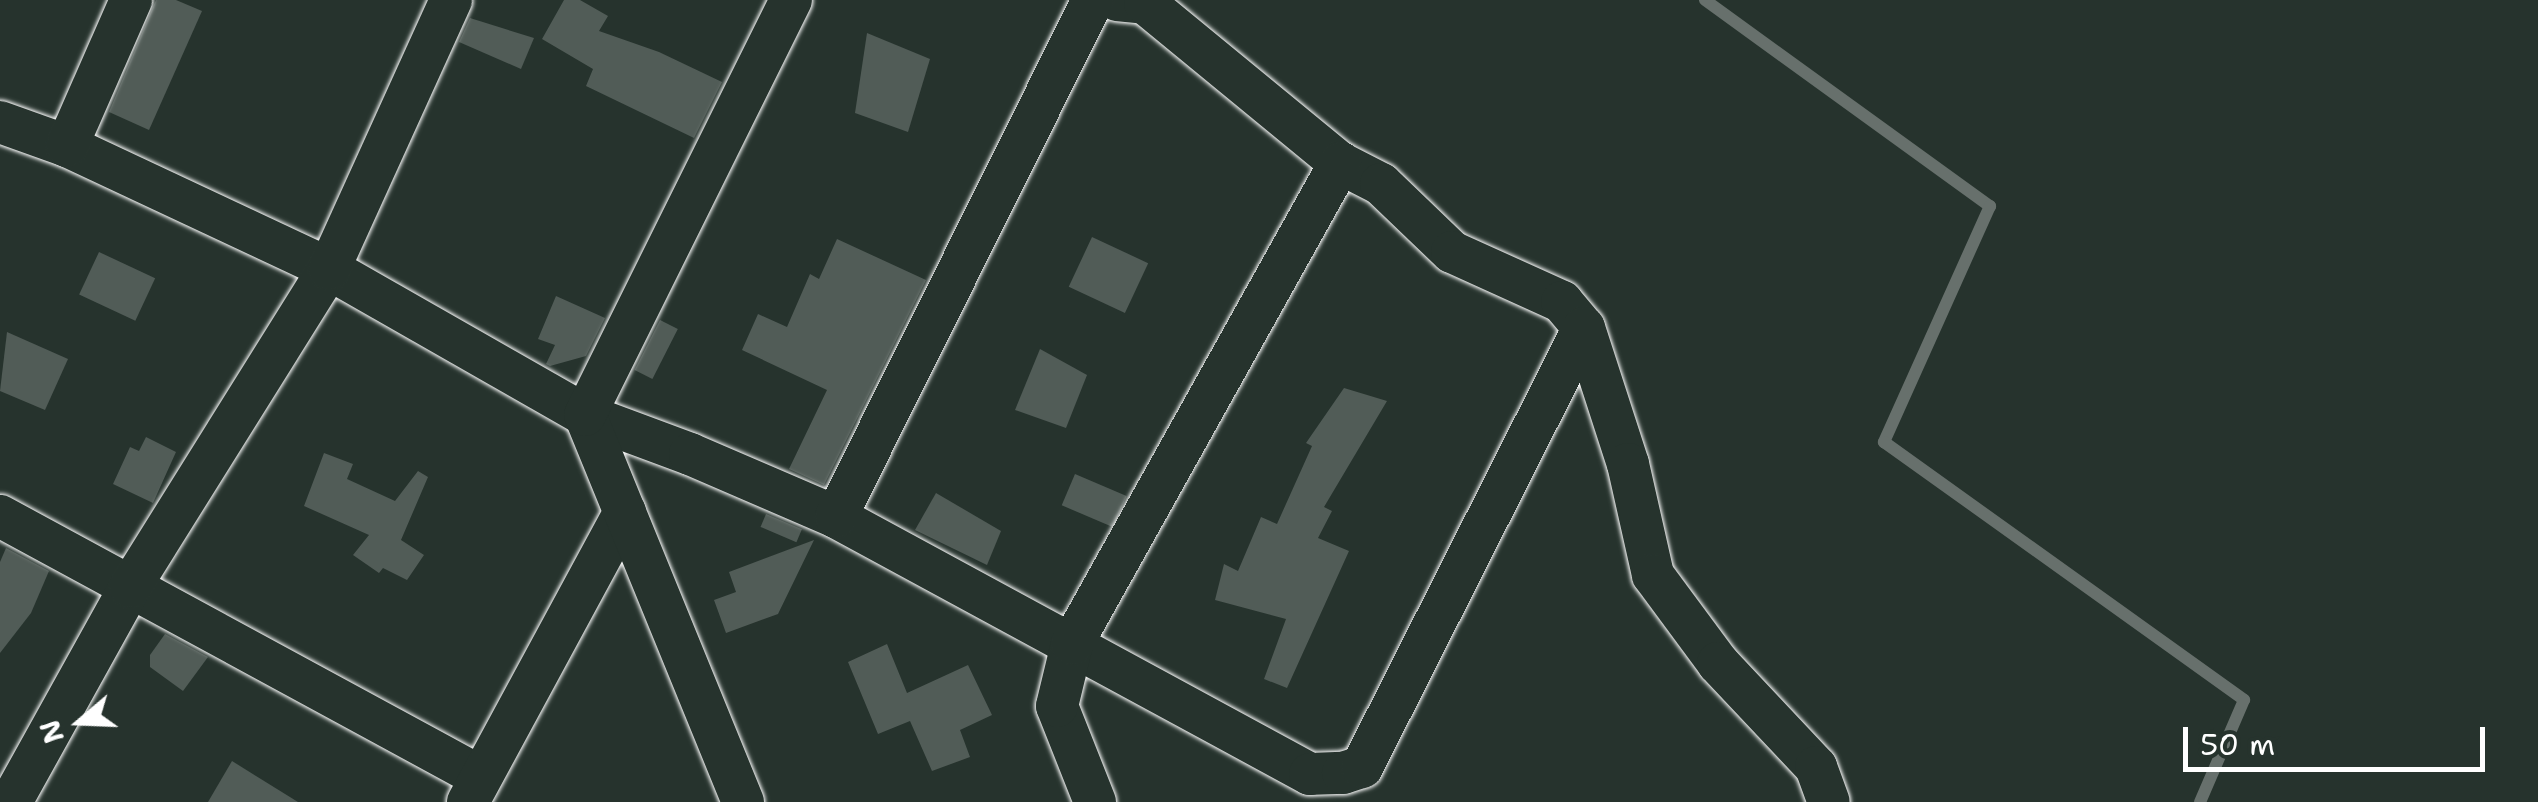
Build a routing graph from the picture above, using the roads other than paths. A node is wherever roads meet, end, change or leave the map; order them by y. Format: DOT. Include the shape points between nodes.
graph roads {
  1 [pos="131,0"];
  2 [pos="451,0"];
  3 [pos="791,0"];
  4 [pos="1093,0"];
  5 [pos="1117,0"];
  6 [pos="0,122"];
  7 [pos="67,146"];
  8 [pos="1340,163"];
  9 [pos="330,269"];
  10 [pos="1584,328"];
  11 [pos="585,415"];
  12 [pos="626,512"];
  13 [pos="0,516"];
  14 [pos="836,517"];
  15 [pos="130,587"];
  16 [pos="1072,644"];
  17 [pos="474,789"];
  18 [pos="11,802"];
  19 [pos="743,802"];
  20 [pos="1094,802"];
  21 [pos="1828,802"];
  1 -- 7 [label="street"];
  2 -- 9 [label="street"];
  3 -- 11 [label="street"];
  4 -- 14 [label="street"];
  5 -- 8 [label="street" via="1145,3"];
  6 -- 7 [label="street"];
  7 -- 9 [label="street"];
  8 -- 10 [label="street" via="1381,184 1452,252 1562,302"];
  8 -- 16 [label="street"];
  9 -- 11 [label="street"];
  9 -- 15 [label="street"];
  10 -- 16 [label="street" via="1362,767 1310,774"];
  10 -- 21 [label="street" via="1628,464 1653,575 1718,663 1816,767"];
  11 -- 12 [label="street"];
  11 -- 14 [label="street"];
  12 -- 17 [label="street"];
  12 -- 19 [label="street"];
  13 -- 15 [label="street"];
  14 -- 16 [label="street"];
  15 -- 17 [label="street"];
  15 -- 18 [label="street"];
  16 -- 20 [label="street" via="1057,706"];
}
